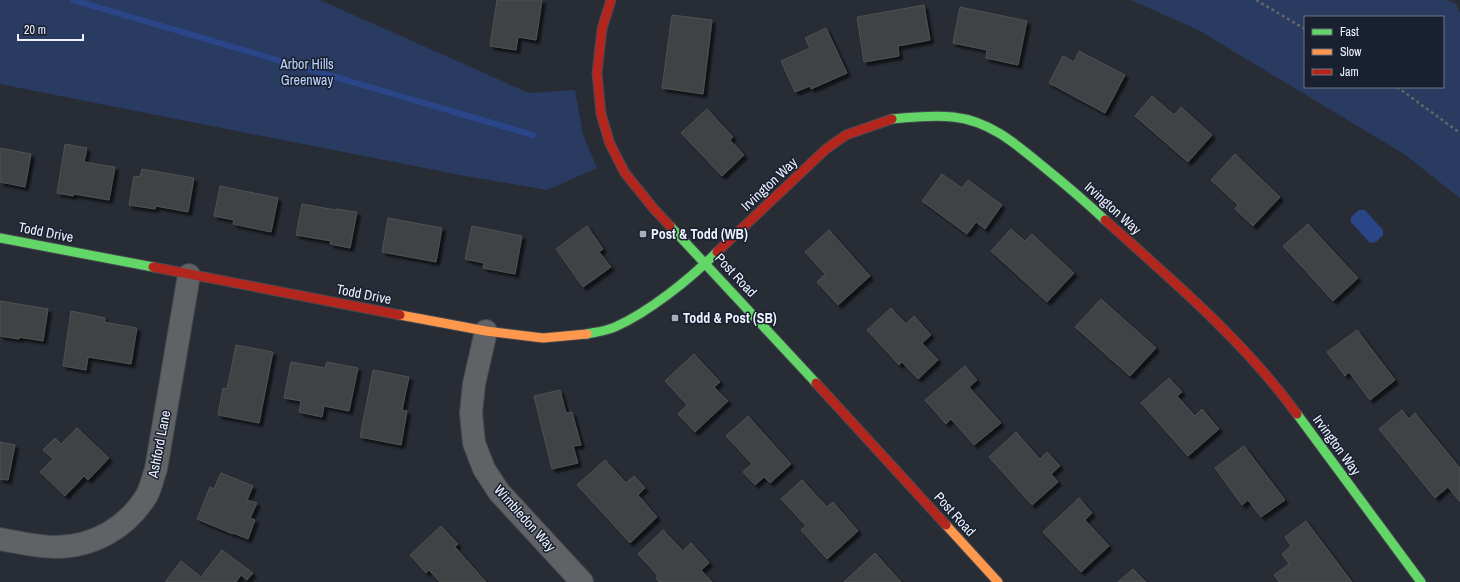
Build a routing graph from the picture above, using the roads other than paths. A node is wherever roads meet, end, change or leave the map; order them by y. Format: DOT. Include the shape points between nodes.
graph roads {
  1 [pos="611,0"];
  2 [pos="0,238"];
  3 [pos="706,263"];
  4 [pos="189,275"];
  5 [pos="486,331"];
  6 [pos="0,539"];
  7 [pos="578,581"];
  8 [pos="998,582"];
  9 [pos="1421,582"];
  1 -- 3 [label="street, Post Road" via="602,30 597,72 600,114 610,144 625,173 654,209"];
  2 -- 4 [label="street, Todd Drive"];
  3 -- 5 [label="street, Todd Drive" via="638,315 613,328 586,334 543,338"];
  3 -- 8 [label="street, Post Road"];
  3 -- 9 [label="street, Irvington Way" via="826,150 846,135 892,119 923,116 954,117 985,125 1008,138 1076,194 1202,306 1289,403"];
  4 -- 5 [label="street, Todd Drive"];
  4 -- 6 [label="street, Ashford Lane" via="156,469 148,494 132,515 114,531 96,540 73,546 53,547"];
  5 -- 7 [label="street, Wimbledon Way" via="474,384 471,413 474,443 484,469 499,492"];
}
